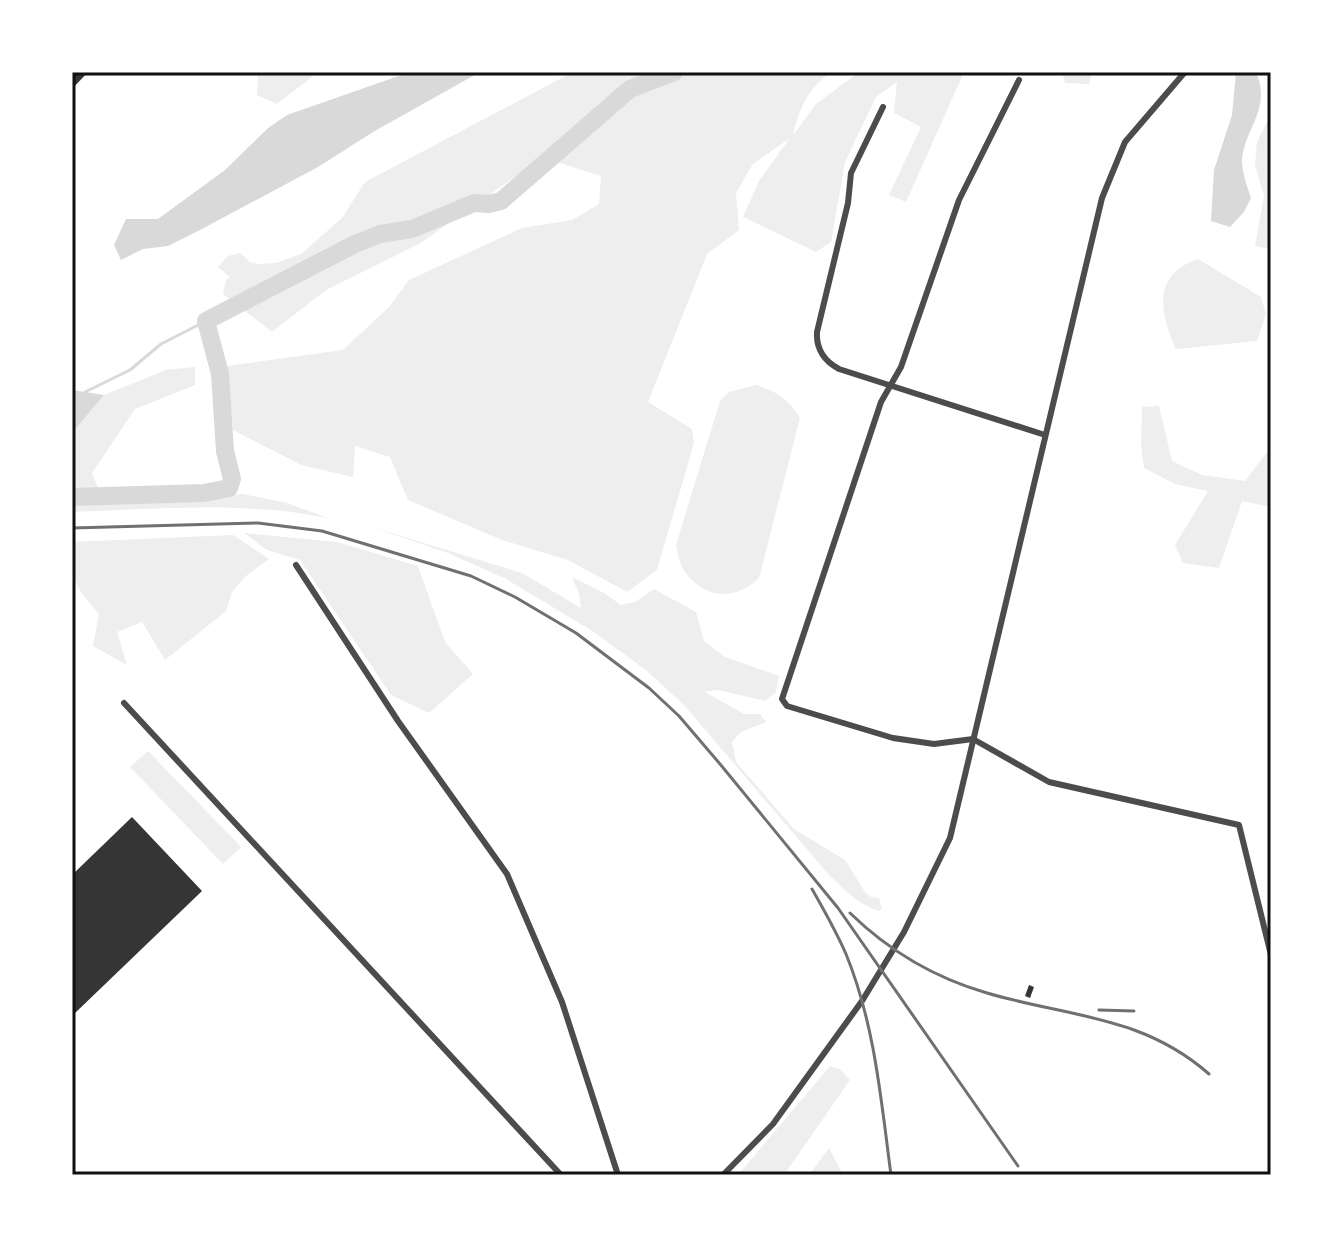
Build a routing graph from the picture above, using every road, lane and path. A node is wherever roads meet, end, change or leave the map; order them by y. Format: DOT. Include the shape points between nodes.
graph roads {
  1 [pos="1185,72"];
  2 [pos="1019,80"];
  3 [pos="883,107"];
  4 [pos="891,385"];
  5 [pos="1045,435"];
  6 [pos="296,565"];
  7 [pos="124,703"];
  8 [pos="973,739"];
  9 [pos="1271,955"];
  10 [pos="561,1175"];
  11 [pos="618,1175"];
  12 [pos="723,1175"];
  1 -- 5 [label="street" via="1119,151 1102,198"];
  2 -- 4 [label="street" via="959,200"];
  3 -- 4 [label="street" via="851,173 816,338 831,364"];
  4 -- 5 [label="street"];
  4 -- 8 [label="street" via="782,699 787,706 893,738 934,744"];
  5 -- 8 [label="street"];
  6 -- 11 [label="street" via="507,874 562,1002"];
  7 -- 10 [label="street"];
  8 -- 9 [label="street" via="1049,782 1239,825"];
  8 -- 12 [label="street" via="950,838 904,932 862,1001 773,1124"];
}
